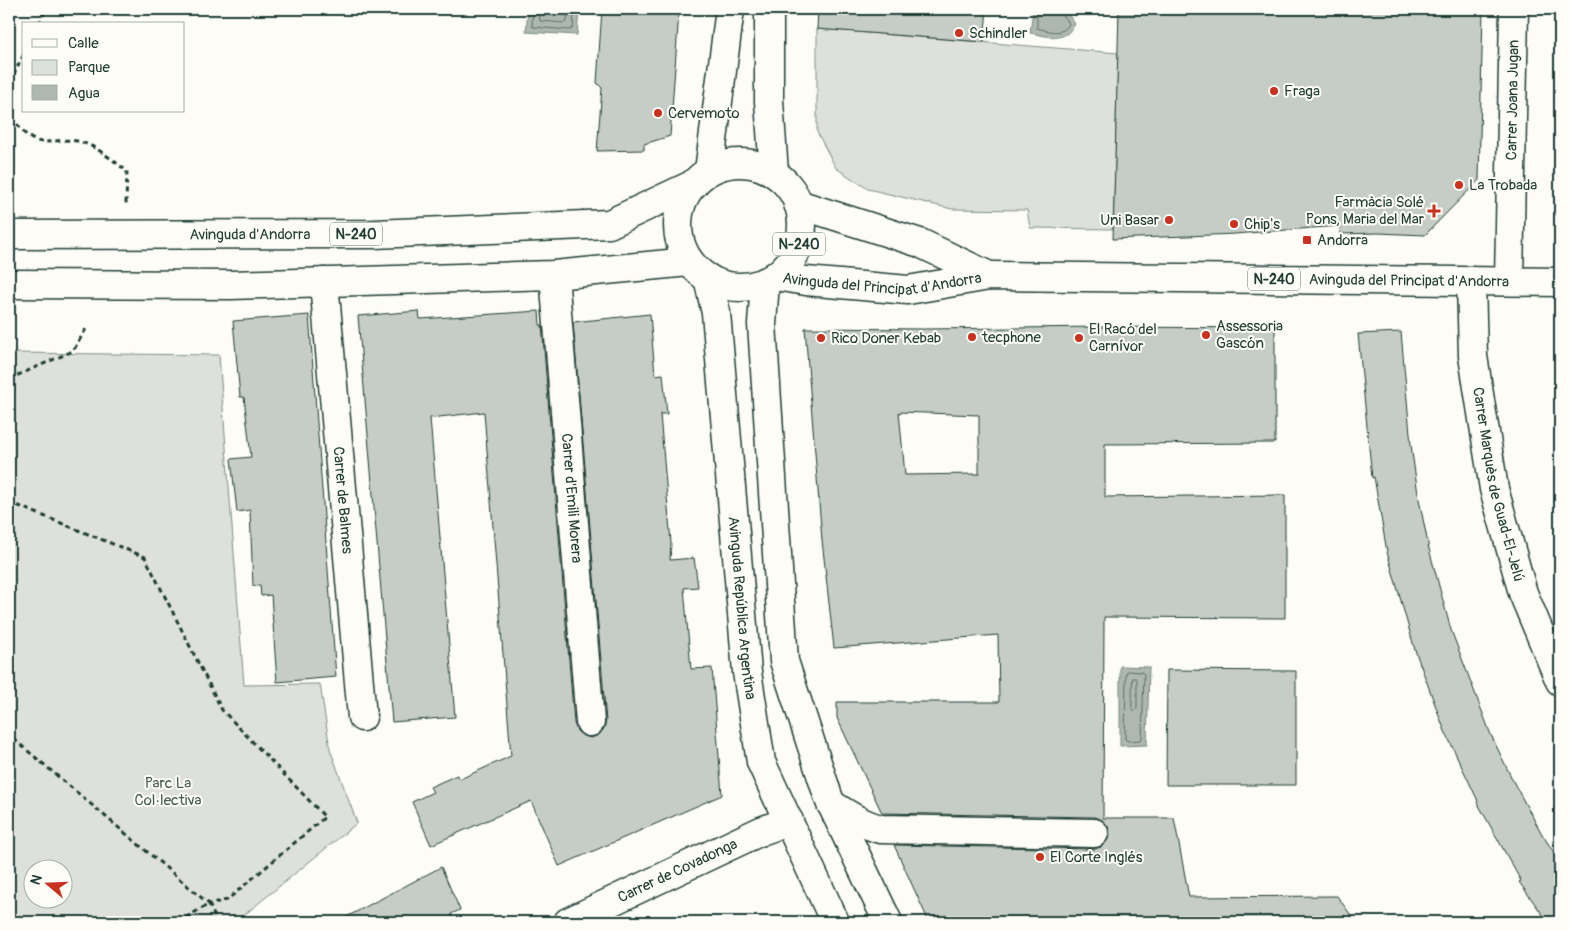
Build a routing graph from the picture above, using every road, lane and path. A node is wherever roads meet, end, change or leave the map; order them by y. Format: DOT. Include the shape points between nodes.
graph roads {
  1 [pos="46,9"];
  2 [pos="730,9"];
  3 [pos="769,9"];
  4 [pos="1514,9"];
  5 [pos="40,22"];
  6 [pos="22,58"];
  7 [pos="9,83"];
  8 [pos="9,108"];
  9 [pos="774,173"];
  10 [pos="701,177"];
  11 [pos="798,204"];
  12 [pos="126,207"];
  13 [pos="9,235"];
  14 [pos="699,270"];
  15 [pos="554,275"];
  16 [pos="989,276"];
  17 [pos="770,279"];
  18 [pos="1471,281"];
  19 [pos="1508,281"];
  20 [pos="324,282"];
  21 [pos="1560,282"];
  22 [pos="9,284"];
  23 [pos="86,329"];
  24 [pos="9,379"];
  25 [pos="9,502"];
  26 [pos="1560,682"];
  27 [pos="362,717"];
  28 [pos="590,722"];
  29 [pos="9,735"];
  30 [pos="831,804"];
  31 [pos="789,821"];
  32 [pos="867,877"];
  33 [pos="208,904"];
  34 [pos="178,922"];
  35 [pos="217,922"];
  36 [pos="568,922"];
  37 [pos="835,922"];
  38 [pos="888,922"];
  1 -- 5 [label="path"];
  2 -- 10 [label="main road"];
  3 -- 9 [label="main road" via="769,101"];
  4 -- 19 [label="main road, Carrer Joana Jugan"];
  6 -- 7 [label="path"];
  8 -- 12 [label="path" via="22,131 33,139 44,142 60,139 91,145 127,171"];
  9 -- 10 [label="main road, N-240" via="741,163 719,166"];
  9 -- 11 [label="main road, N-240" via="788,186"];
  10 -- 13 [label="main road, Avinguda d'Andorra / N-240" via="609,224 374,234"];
  10 -- 14 [label="main road" via="684,198 677,222 679,239"];
  11 -- 16 [label="main road, Avinguda del Principat d'Andorra / N-240" via="920,243"];
  11 -- 17 [label="main road, N-240" via="801,219 799,243 787,265"];
  14 -- 15 [label="main road, N-240"];
  14 -- 17 [label="main road, N-240" via="730,287 753,286"];
  14 -- 31 [label="main road, Avinguda República Argentina" via="716,313 747,672 756,735 761,762"];
  15 -- 20 [label="main road, N-240"];
  15 -- 28 [label="main road, Carrer d'Emili Morera"];
  16 -- 17 [label="main road, Avinguda del Principat d'Andorra / N-240" via="908,290"];
  16 -- 18 [label="main road, Avinguda del Principat d'Andorra / N-240"];
  17 -- 30 [label="main road" via="762,324 784,661"];
  18 -- 19 [label="main road, Avinguda del Principat d'Andorra / N-240"];
  18 -- 26 [label="main road, Carrer Marquès de Guad-El-Jelú" via="1473,356 1494,489 1523,593"];
  19 -- 21 [label="main road, Avinguda del Principat d'Andorra / N-240"];
  20 -- 22 [label="main road, N-240"];
  20 -- 27 [label="main road, Carrer de Balmes"];
  23 -- 24 [label="path" via="73,351"];
  25 -- 33 [label="path" via="145,557 222,710 325,817 227,900"];
  29 -- 33 [label="path"];
  30 -- 32 [label="main road"];
  30 -- 32 [label="main road" via="860,822 881,829 1084,841 885,845 868,861"];
  31 -- 36 [label="main road, Carrer de Covadonga" via="761,831"];
  31 -- 37 [label="main road, Avinguda República Argentina"];
  32 -- 38 [label="main road"];
  33 -- 34 [label="path"];
  33 -- 35 [label="path"];
}
